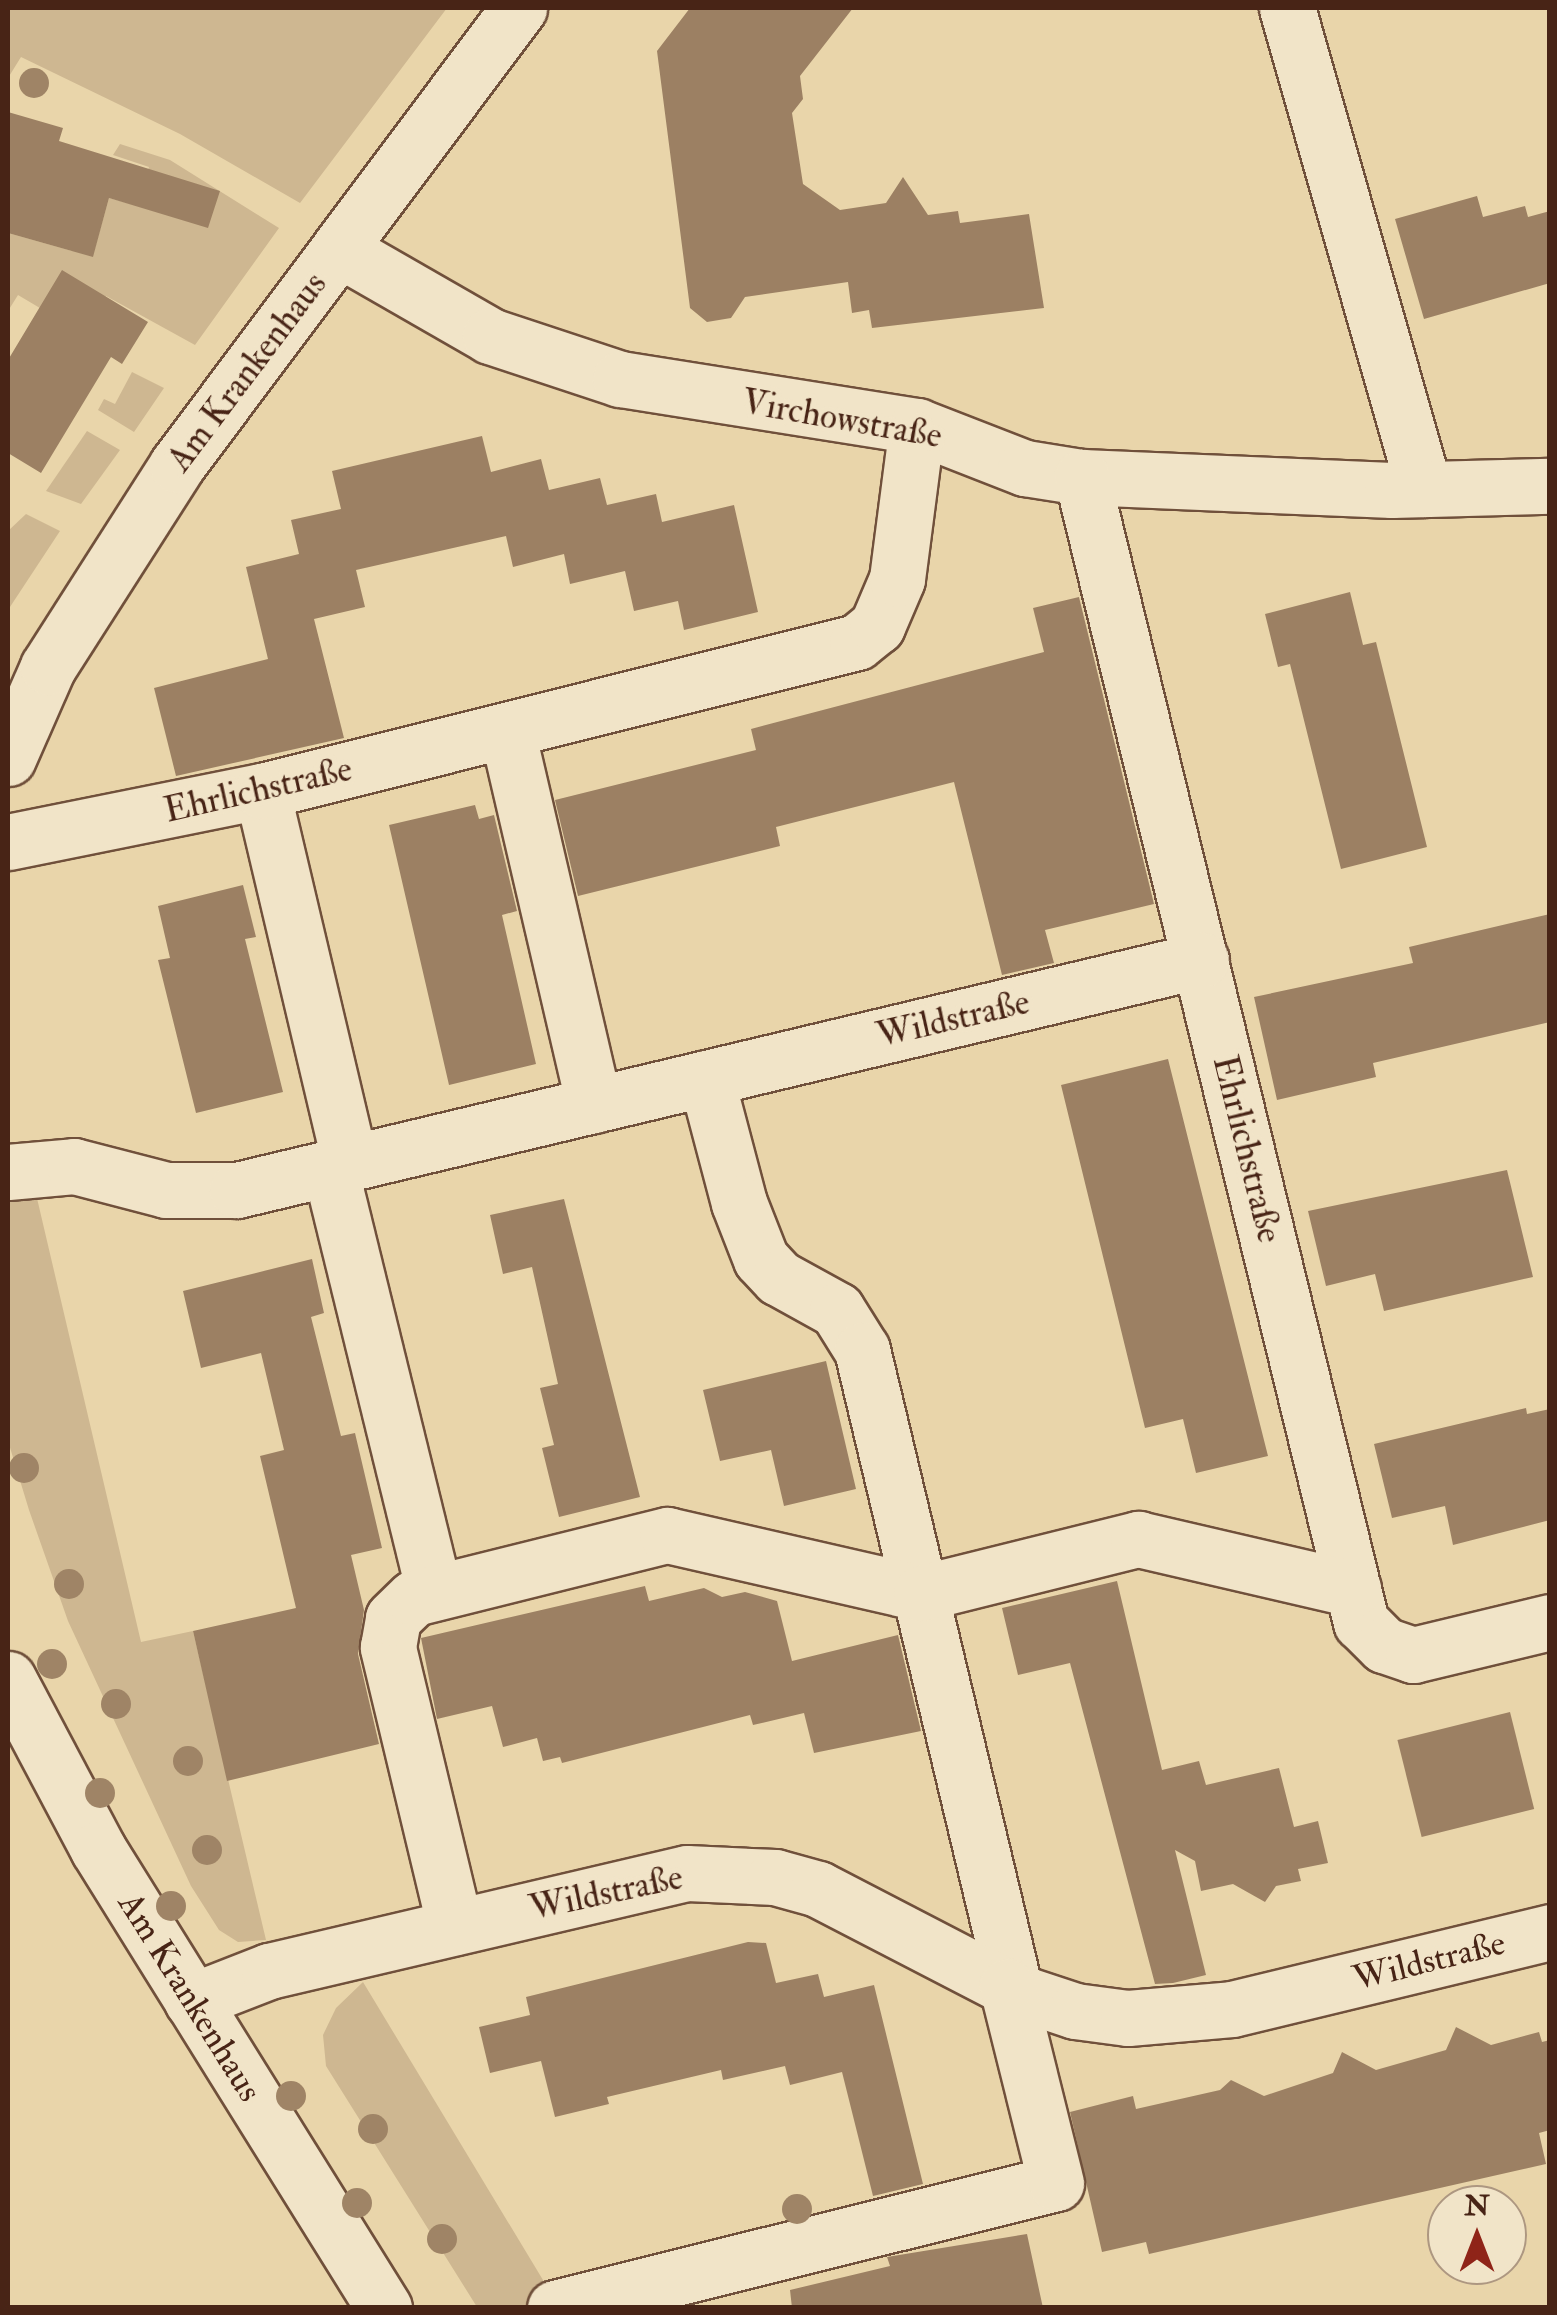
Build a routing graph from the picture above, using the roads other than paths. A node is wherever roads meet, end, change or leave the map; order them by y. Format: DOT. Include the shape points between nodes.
graph roads {
  1 [pos="520,8"];
  2 [pos="1287,8"];
  3 [pos="339,249"];
  4 [pos="917,426"];
  5 [pos="1082,478"];
  6 [pos="1550,486"];
  7 [pos="1424,489"];
  8 [pos="508,731"];
  9 [pos="8,758"];
  10 [pos="262,790"];
  11 [pos="8,842"];
  12 [pos="1200,960"];
  13 [pos="706,1078"];
  14 [pos="594,1104"];
  15 [pos="340,1166"];
  16 [pos="8,1172"];
  17 [pos="1353,1590"];
  18 [pos="434,1592"];
  19 [pos="921,1593"];
  20 [pos="1550,1622"];
  21 [pos="8,1680"];
  22 [pos="455,1927"];
  23 [pos="1550,1932"];
  24 [pos="1011,1988"];
  25 [pos="192,2001"];
  26 [pos="384,2308"];
  27 [pos="555,2308"];
  1 -- 3 [label="street, Am Krankenhaus"];
  2 -- 7 [label="street"];
  3 -- 4 [label="street, Virchowstraße" via="490,336 620,379"];
  3 -- 9 [label="street, Am Krankenhaus" via="176,465 48,667"];
  4 -- 5 [label="street, Virchowstraße" via="1025,468"];
  4 -- 8 [label="street, Ehrlichstraße" via="897,579 889,606 867,634 835,651"];
  5 -- 7 [label="street, Virchowstraße"];
  5 -- 12 [label="street, Ehrlichstraße"];
  6 -- 7 [label="street, Virchowstraße"];
  8 -- 10 [label="street, Ehrlichstraße"];
  8 -- 14 [label="street"];
  10 -- 11 [label="street, Ehrlichstraße"];
  10 -- 15 [label="street"];
  12 -- 13 [label="street, Wildstraße"];
  12 -- 17 [label="street, Ehrlichstraße"];
  13 -- 14 [label="street, Wildstraße"];
  13 -- 19 [label="street" via="738,1203 761,1259 779,1278 837,1310 862,1350"];
  14 -- 15 [label="street, Wildstraße"];
  15 -- 16 [label="street, Wildstraße" via="196,1194 108,1170"];
  15 -- 18 [label="street"];
  17 -- 19 [label="street" via="1138,1539"];
  17 -- 20 [label="street, Ehrlichstraße" via="1370,1635 1413,1655"];
  18 -- 19 [label="street" via="667,1536"];
  18 -- 22 [label="street" via="402,1606 388,1647"];
  19 -- 24 [label="street"];
  21 -- 25 [label="street, Am Krankenhaus" via="98,1848"];
  22 -- 24 [label="street, Wildstraße" via="629,1884 729,1871 818,1889"];
  22 -- 25 [label="street, Wildstraße" via="269,1971"];
  23 -- 24 [label="street, Wildstraße" via="1180,2016 1075,2011"];
  24 -- 27 [label="street" via="1056,2182"];
  25 -- 26 [label="street, Am Krankenhaus"];
}
